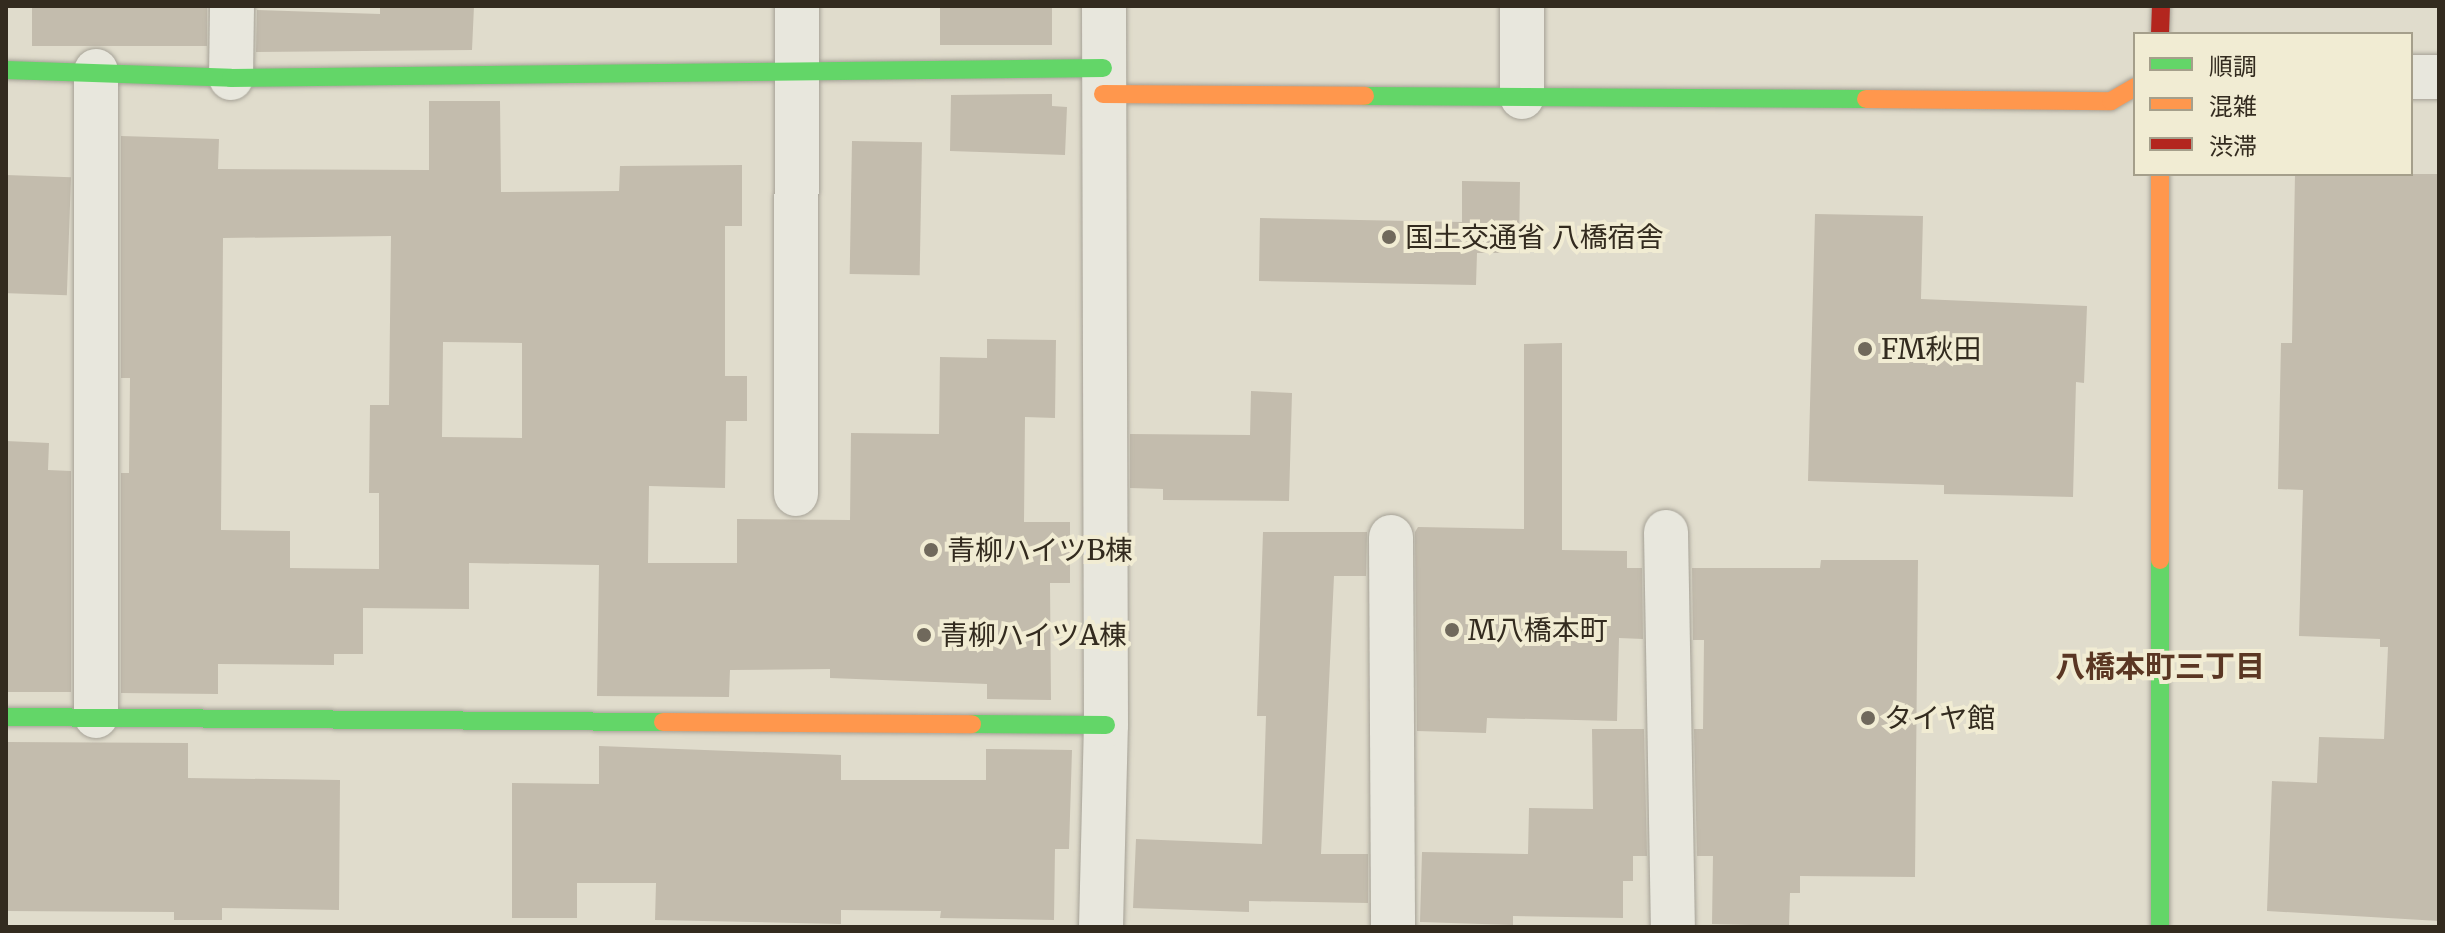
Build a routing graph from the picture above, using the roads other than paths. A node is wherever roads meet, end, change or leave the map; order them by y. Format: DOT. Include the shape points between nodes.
graph roads {
  1 [pos="232,6"];
  2 [pos="797,6"];
  3 [pos="1104,6"];
  4 [pos="1522,6"];
  5 [pos="2161,6"];
  6 [pos="2160,32"];
  7 [pos="796,68"];
  8 [pos="6,70"];
  9 [pos="96,71"];
  10 [pos="2413,77"];
  11 [pos="2439,77"];
  12 [pos="231,78"];
  13 [pos="1103,81"];
  14 [pos="2133,88"];
  15 [pos="1522,97"];
  16 [pos="2160,176"];
  17 [pos="796,494"];
  18 [pos="1666,532"];
  19 [pos="1391,537"];
  20 [pos="96,716"];
  21 [pos="6,717"];
  22 [pos="1106,725"];
  23 [pos="1101,927"];
  24 [pos="1393,927"];
  25 [pos="1673,927"];
  26 [pos="2160,927"];
  1 -- 12 [label="street"];
  2 -- 7 [label="street"];
  3 -- 13 [label="street"];
  4 -- 15 [label="street"];
  5 -- 6 [label="street"];
  7 -- 12 [label="street"];
  7 -- 13 [label="street"];
  7 -- 17 [label="street"];
  8 -- 9 [label="street"];
  9 -- 12 [label="street"];
  9 -- 20 [label="street"];
  10 -- 11 [label="street"];
  13 -- 15 [label="street"];
  13 -- 22 [label="street"];
  14 -- 15 [label="street" via="2111,101"];
  16 -- 26 [label="street"];
  18 -- 25 [label="street"];
  19 -- 24 [label="street"];
  20 -- 21 [label="street"];
  20 -- 22 [label="street"];
  22 -- 23 [label="street"];
}
